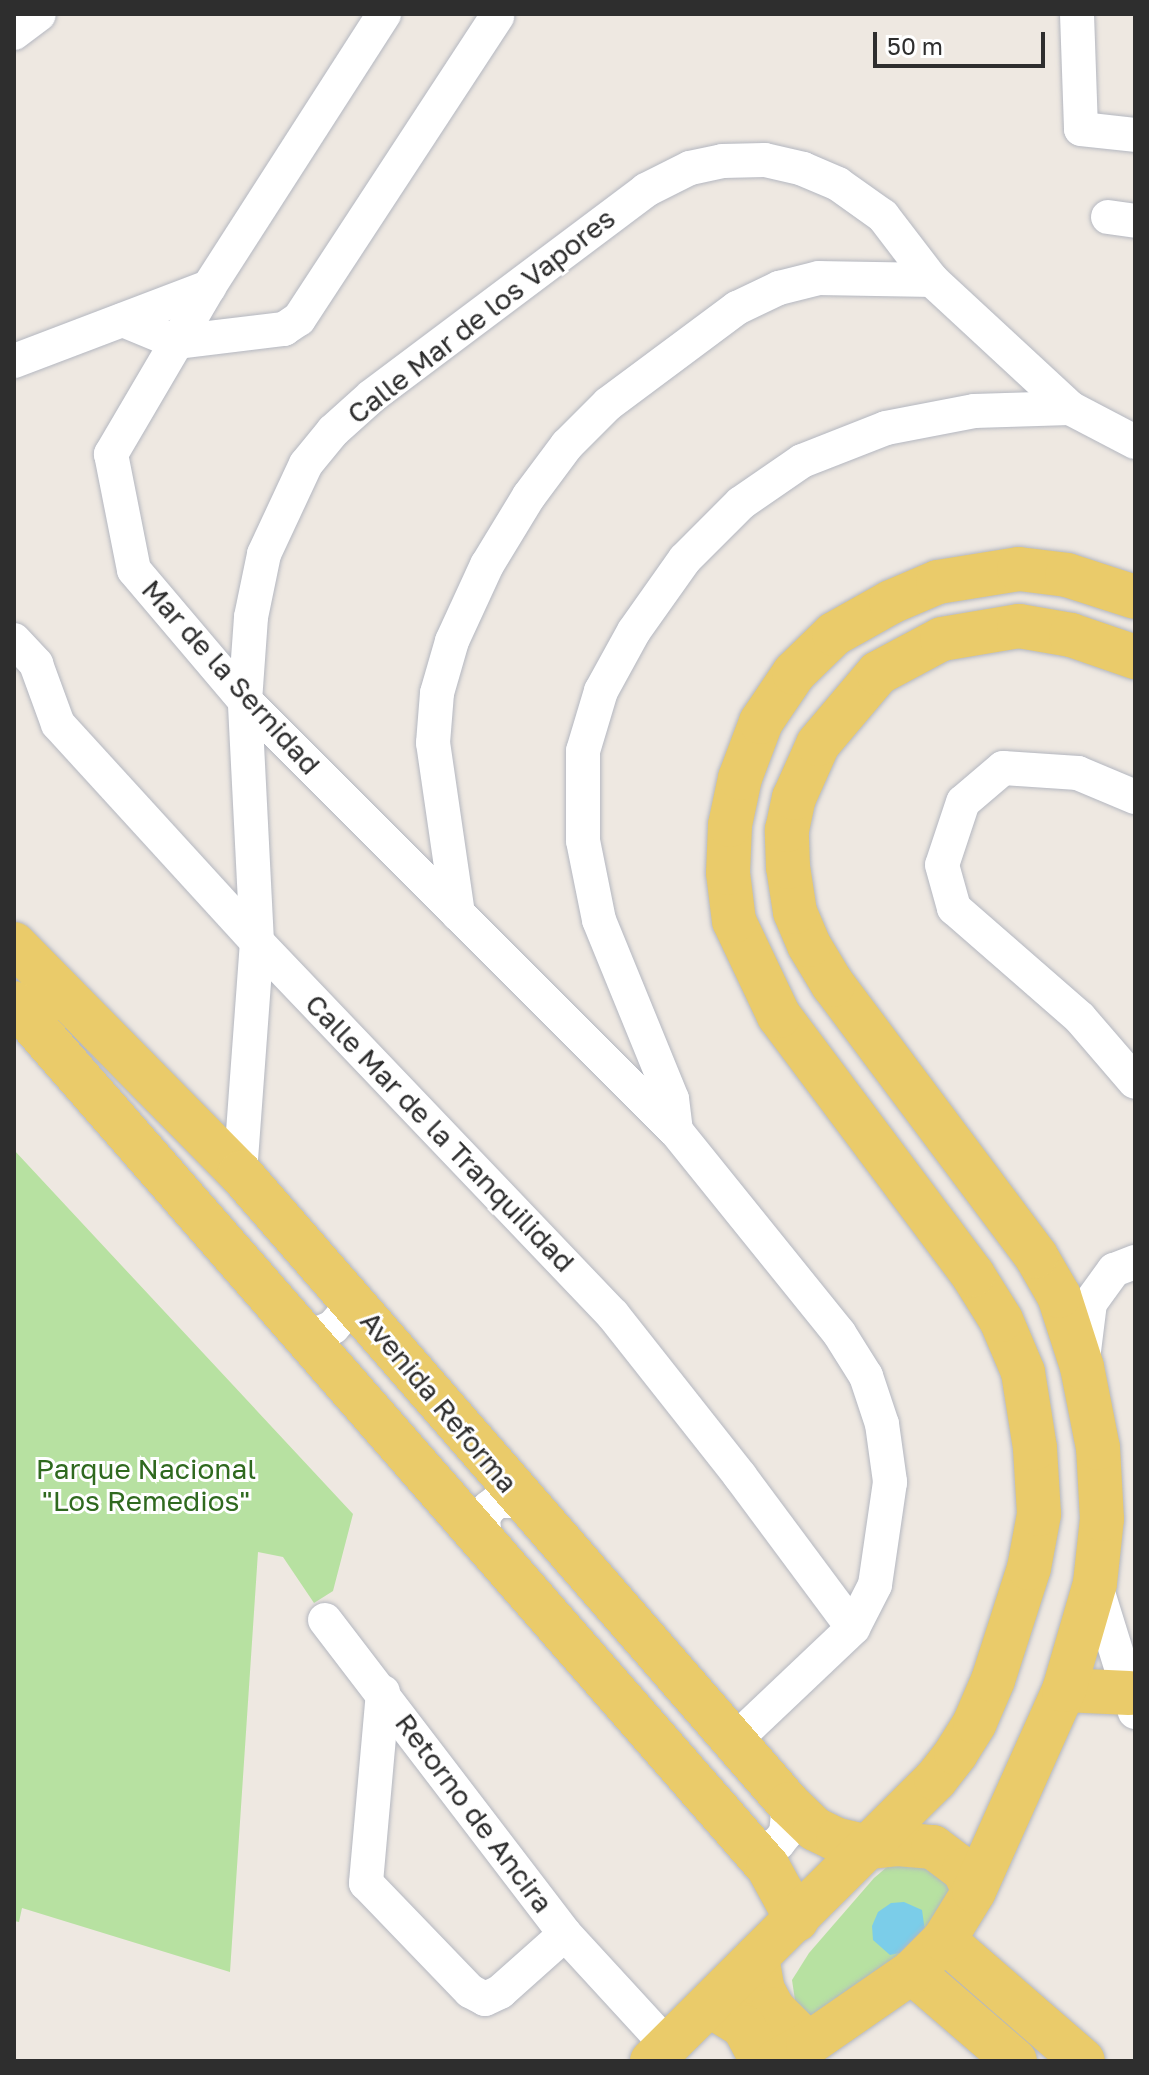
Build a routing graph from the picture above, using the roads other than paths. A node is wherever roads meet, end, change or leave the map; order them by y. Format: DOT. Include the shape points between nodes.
graph roads {
  1 [pos="39,14"];
  2 [pos="384,14"];
  3 [pos="1077,14"];
  4 [pos="497,16"];
  5 [pos="14,33"];
  6 [pos="1135,135"];
  7 [pos="932,280"];
  8 [pos="209,287"];
  9 [pos="123,320"];
  10 [pos="176,342"];
  11 [pos="14,361"];
  12 [pos="1070,408"];
  13 [pos="1135,442"];
  14 [pos="1135,597"];
  15 [pos="19,644"];
  16 [pos="1135,657"];
  17 [pos="245,701"];
  18 [pos="1135,797"];
  19 [pos="458,914"];
  20 [pos="257,942"];
  21 [pos="14,944"];
  22 [pos="14,1003"];
  23 [pos="1135,1082"];
  24 [pos="676,1131"];
  25 [pos="240,1173"];
  26 [pos="1135,1262"];
  27 [pos="353,1298"];
  28 [pos="305,1339"];
  29 [pos="1082,1367"];
  30 [pos="522,1501"];
  31 [pos="485,1541"];
  32 [pos="1095,1583"];
  33 [pos="325,1620"];
  34 [pos="853,1628"];
  35 [pos="1064,1690"];
  36 [pos="383,1692"];
  37 [pos="1132,1702"];
  38 [pos="735,1740"];
  39 [pos="789,1804"];
  40 [pos="869,1847"];
  41 [pos="753,1849"];
  42 [pos="974,1891"];
  43 [pos="797,1920"];
  44 [pos="565,1934"];
  45 [pos="944,1940"];
  46 [pos="757,1957"];
  47 [pos="912,1972"];
  48 [pos="1013,2002"];
  49 [pos="711,2006"];
  50 [pos="982,2032"];
  51 [pos="792,2052"];
  52 [pos="660,2053"];
  53 [pos="762,2061"];
  54 [pos="1015,2061"];
  55 [pos="1083,2061"];
  1 -- 5 [label="street"];
  2 -- 8 [label="street, Mar de la Sernidad"];
  3 -- 6 [label="street" via="1081,129"];
  4 -- 10 [label="street" via="299,319 284,329"];
  7 -- 12 [label="street, Calle Mar de los Vapores"];
  7 -- 17 [label="street, Calle Mar de los Vapores" via="883,216 838,184 803,169 765,160 722,161 690,168 646,190 372,396 306,464 264,554 251,617"];
  7 -- 19 [label="street" via="819,278 779,288 737,308 608,404 567,445 487,565 452,641 437,693 433,743"];
  8 -- 9 [label="street"];
  8 -- 10 [label="street, Mar de la Sernidad"];
  9 -- 10 [label="street"];
  9 -- 11 [label="street"];
  10 -- 17 [label="street, Mar de la Sernidad" via="111,454 134,570"];
  12 -- 13 [label="street, Calle Mar de los Vapores"];
  12 -- 24 [label="street" via="974,411 886,428 802,461 741,503 685,559 634,631 601,691 583,751 583,841 599,920 672,1099"];
  14 -- 40 [label="main road" via="1067,575 1019,569 938,582 834,634 794,673 761,722 730,825 734,921 756,972 779,1016 1001,1320 1023,1372 1035,1448 1039,1514 1029,1568 975,1722 936,1779"];
  15 -- 20 [label="street, Calle Mar de la Tranquilidad" via="46,685 58,724"];
  16 -- 29 [label="main road" via="1071,635 1019,626 942,639 878,673 847,707 818,744 794,798 787,830 795,912 809,945 833,985 1036,1256 1059,1296"];
  17 -- 19 [label="street, Mar de la Sernidad"];
  17 -- 20 [label="street, Calle Mar de los Vapores"];
  18 -- 23 [label="street" via="1078,773 1003,768 963,802 942,865 954,908 1080,1018"];
  19 -- 24 [label="street, Mar de la Sernidad"];
  20 -- 25 [label="street, Calle Mar de los Vapores"];
  20 -- 34 [label="street, Calle Mar de la Tranquilidad" via="613,1315"];
  21 -- 25 [label="main road, Avenida Reforma"];
  22 -- 28 [label="main road, Avenida Reforma"];
  24 -- 34 [label="street, Mar de la Sernidad" via="839,1333 866,1376 882,1424 890,1482 875,1585"];
  25 -- 27 [label="main road, Avenida Reforma"];
  26 -- 29 [label="street" via="1114,1270 1090,1303"];
  27 -- 28 [label="street" via="333,1327"];
  27 -- 30 [label="main road, Avenida Reforma"];
  28 -- 31 [label="main road, Avenida Reforma"];
  29 -- 32 [label="main road" via="1098,1448 1102,1519"];
  30 -- 31 [label="street" via="498,1501 489,1508 483,1518"];
  30 -- 38 [label="main road, Avenida Reforma"];
  31 -- 41 [label="main road, Avenida Reforma"];
  32 -- 35 [label="main road"];
  32 -- 37 [label="street"];
  33 -- 36 [label="street, Retorno de Ancira"];
  34 -- 38 [label="street, Mar de la Sernidad"];
  35 -- 37 [label="main road"];
  35 -- 42 [label="main road"];
  36 -- 44 [label="street, Retorno de Ancira"];
  36 -- 44 [label="street, Retorno de Ancira" via="366,1883 470,1991 485,1999 500,1992"];
  38 -- 39 [label="main road, Avenida Reforma"];
  39 -- 40 [label="main road, Avenida Reforma" via="815,1829"];
  39 -- 41 [label="street" via="786,1833 778,1843"];
  40 -- 42 [label="main road, Avenida Reforma" via="933,1847 964,1870"];
  40 -- 43 [label="main road"];
  41 -- 43 [label="main road, Avenida Reforma" via="779,1883"];
  42 -- 45 [label="main road"];
  43 -- 46 [label="main road"];
  44 -- 52 [label="street, Retorno de Ancira"];
  45 -- 47 [label="main road"];
  45 -- 48 [label="main road"];
  46 -- 49 [label="main road"];
  46 -- 51 [label="main road" via="763,1990"];
  47 -- 50 [label="main road"];
  47 -- 51 [label="main road"];
  48 -- 50 [label="street" via="992,2011"];
  48 -- 55 [label="main road"];
  49 -- 52 [label="main road"];
  49 -- 53 [label="main road" via="744,2027"];
  50 -- 54 [label="main road"];
}
